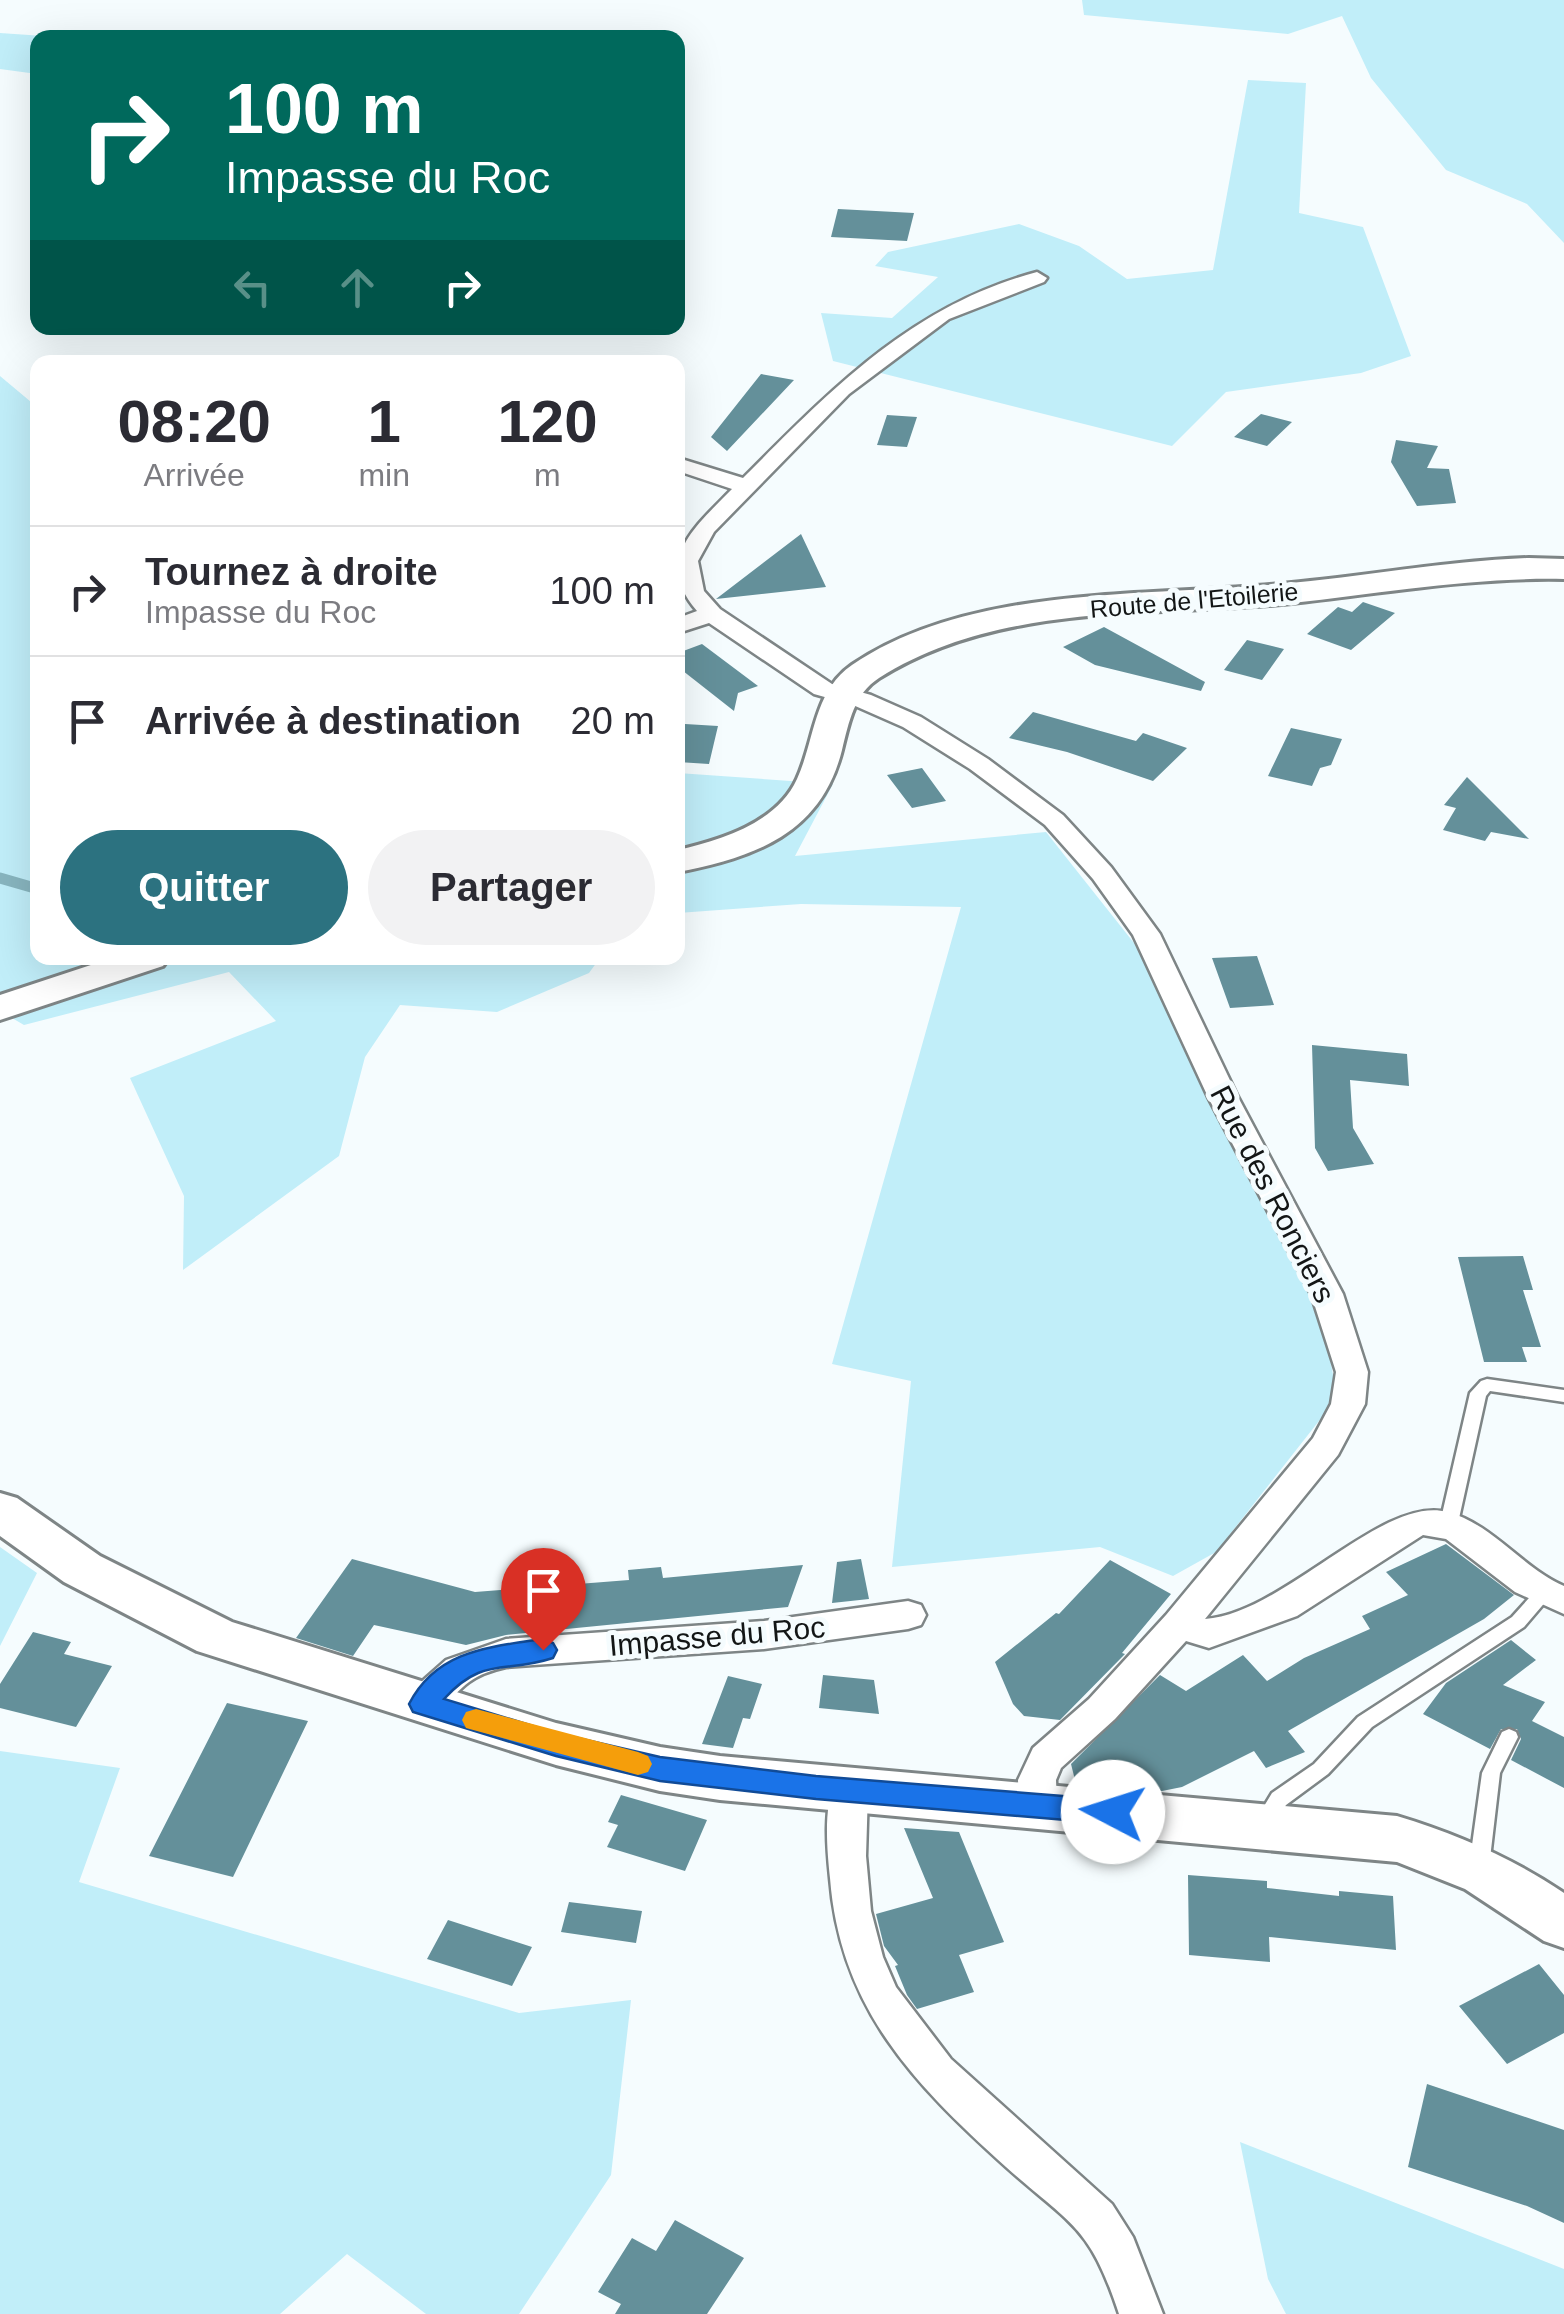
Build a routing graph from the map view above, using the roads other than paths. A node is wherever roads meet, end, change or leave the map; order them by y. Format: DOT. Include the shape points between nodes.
graph roads {
  1 [pos="1037,278"];
  2 [pos="685,466"];
  3 [pos="746,486"];
  4 [pos="1564,569"];
  5 [pos="712,614"];
  6 [pos="685,624"];
  7 [pos="842,695"];
  8 [pos="685,859"];
  9 [pos="127,965"];
  10 [pos="0,1008"];
  11 [pos="1564,1396"];
  12 [pos="0,1512"];
  13 [pos="1448,1523"];
  14 [pos="1554,1596"];
  15 [pos="908,1615"];
  16 [pos="1179,1625"];
  17 [pos="423,1704"];
  18 [pos="1509,1738"];
  19 [pos="849,1790"];
  20 [pos="1038,1806"];
  21 [pos="1264,1825"];
  22 [pos="1479,1867"];
  23 [pos="1564,1924"];
  24 [pos="1141,2314"];
  1 -- 3 [label="street" via="942,315 842,390"];
  2 -- 3 [label="street"];
  3 -- 5 [label="street" via="705,529 686,561 693,592"];
  4 -- 7 [label="street, Route de l'Etoilerie" via="1424,572 1295,593 1052,612 894,653"];
  5 -- 6 [label="street"];
  5 -- 7 [label="street, Rue des Ronciers"];
  7 -- 8 [label="street" via="815,780 797,810 762,834"];
  7 -- 16 [label="street, Rue des Ronciers" via="912,722 979,764 1054,820 1102,872 1146,934 1327,1294 1352,1372 1348,1404 1326,1446"];
  9 -- 10 [label="street"];
  11 -- 13 [label="lane" via="1487,1384 1478,1393"];
  12 -- 17 [label="street" via="82,1569 215,1637"];
  13 -- 14 [label="street"];
  13 -- 16 [label="street" via="1416,1523 1284,1606 1210,1634"];
  14 -- 21 [label="lane" via="1365,1722 1280,1799"];
  15 -- 17 [label="street, Impasse du Roc" via="764,1636 506,1653 452,1672"];
  16 -- 20 [label="street, Rue des Ronciers" via="1046,1760 1037,1780"];
  17 -- 19 [label="street" via="660,1769"];
  18 -- 22 [label="lane" via="1491,1773"];
  19 -- 20 [label="street"];
  19 -- 24 [label="street" via="849,1899 854,1938 872,1985 932,2070 1097,2217 1124,2263"];
  20 -- 21 [label="street"];
  21 -- 22 [label="street" via="1397,1839"];
  22 -- 23 [label="street"];
}
